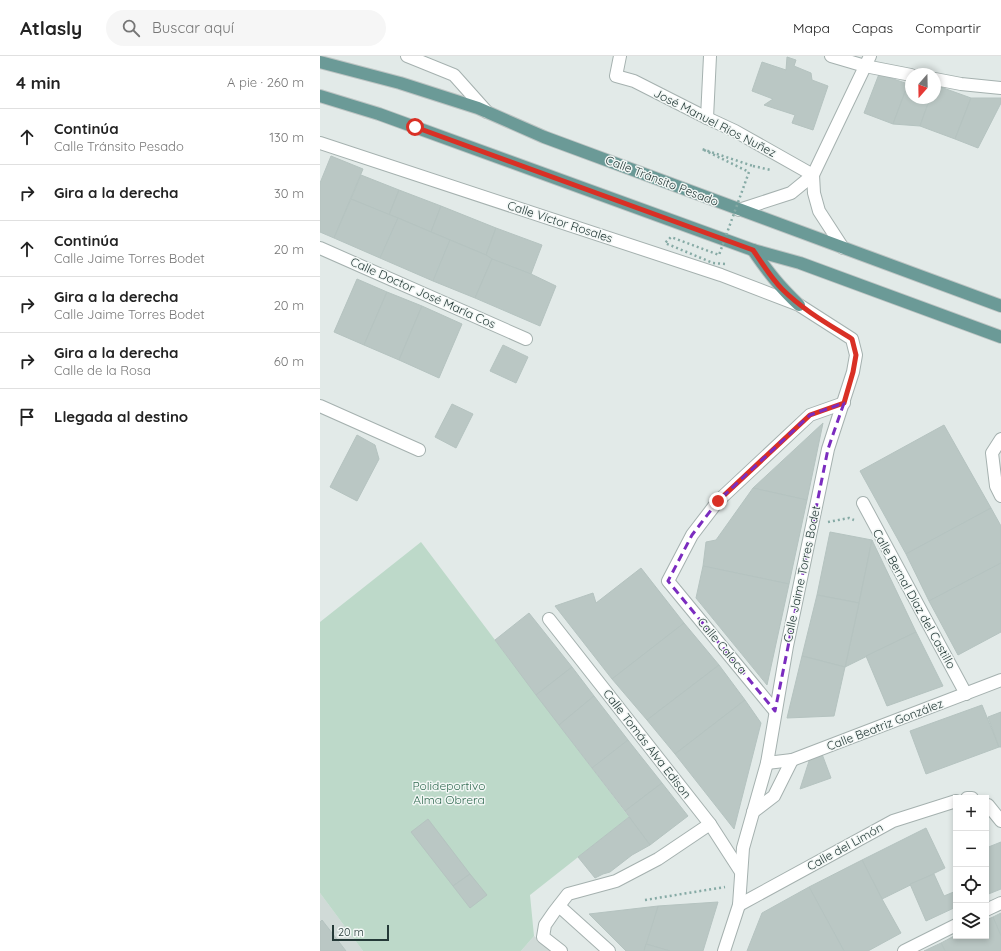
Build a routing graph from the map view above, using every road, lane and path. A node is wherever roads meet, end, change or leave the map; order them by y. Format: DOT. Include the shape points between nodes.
graph roads {
  1 [pos="407,56"];
  2 [pos="620,56"];
  3 [pos="710,56"];
  4 [pos="831,56"];
  5 [pos="868,61"];
  6 [pos="320,62"];
  7 [pos="905,73"];
  8 [pos="941,81"];
  9 [pos="1001,88"];
  10 [pos="320,96"];
  11 [pos="487,112"];
  12 [pos="706,118"];
  13 [pos="320,143"];
  14 [pos="753,166"];
  15 [pos="813,175"];
  16 [pos="739,210"];
  17 [pos="320,248"];
  18 [pos="843,248"];
  19 [pos="753,250"];
  20 [pos="725,264"];
  21 [pos="799,305"];
  22 [pos="1001,306"];
  23 [pos="1001,337"];
  24 [pos="526,339"];
  25 [pos="844,403"];
  26 [pos="320,406"];
  27 [pos="1001,439"];
  28 [pos="419,450"];
  29 [pos="999,490"];
  30 [pos="863,503"];
  31 [pos="827,522"];
  32 [pos="875,527"];
  33 [pos="549,619"];
  34 [pos="1001,680"];
  35 [pos="966,694"];
  36 [pos="775,712"];
  37 [pos="792,760"];
  38 [pos="767,763"];
  39 [pos="953,802"];
  40 [pos="989,804"];
  41 [pos="1001,804"];
  42 [pos="989,806"];
  43 [pos="753,812"];
  44 [pos="1001,821"];
  45 [pos="710,824"];
  46 [pos="741,872"];
  47 [pos="740,886"];
  48 [pos="645,900"];
  49 [pos="1001,903"];
  50 [pos="739,905"];
  51 [pos="559,906"];
  52 [pos="989,909"];
  53 [pos="953,926"];
  54 [pos="561,951"];
  55 [pos="609,951"];
  56 [pos="724,951"];
  57 [pos="904,951"];
  1 -- 11 [label="street" via="454,74"];
  2 -- 12 [label="street, José Manuel Rios Nuñez" via="616,76 634,81"];
  3 -- 12 [label="street"];
  4 -- 5 [label="street"];
  5 -- 7 [label="street"];
  5 -- 15 [label="street"];
  6 -- 11 [label="main road, Calle Tránsito Pesado" via="400,83"];
  8 -- 9 [label="street"];
  10 -- 19 [label="main road" via="379,114"];
  11 -- 16 [label="main road, Calle Tránsito Pesado" via="544,137"];
  12 -- 15 [label="street, José Manuel Rios Nuñez" via="735,131"];
  13 -- 21 [label="street, Calle Víctor Rosales" via="721,275"];
  14 -- 20 [label="path, bridge" via="702,149 748,172 719,254 672,237 665,243 713,263"];
  15 -- 16 [label="street" via="791,193"];
  15 -- 18 [label="street" via="814,193 820,211"];
  16 -- 18 [label="main road, Calle Tránsito Pesado"];
  17 -- 24 [label="street, Calle Doctor José María Cos"];
  18 -- 22 [label="main road, Calle Tránsito Pesado"];
  19 -- 21 [label="main road" via="771,277"];
  19 -- 23 [label="main road" via="800,263"];
  21 -- 25 [label="street, Calle Jaime Torres Bodet" via="852,339 856,355"];
  25 -- 36 [label="street, Calle Jaime Torres Bodet" via="828,449"];
  25 -- 36 [label="street, Calle Caloca" via="810,415 718,501 692,535 668,581"];
  26 -- 28 [label="street"];
  27 -- 29 [label="street" via="992,453"];
  30 -- 32 [label="street, Calle Bernal Díaz del Castillo"];
  31 -- 32 [label="path" via="849,518"];
  32 -- 35 [label="street, Calle Bernal Díaz del Castillo"];
  33 -- 45 [label="street, Calle Tomás Alva Edison"];
  34 -- 35 [label="street, Calle Beatriz González"];
  35 -- 37 [label="street, Calle Beatriz González"];
  36 -- 38 [label="street, Calle Jaime Torres Bodet"];
  37 -- 38 [label="street, Calle Beatriz González"];
  37 -- 43 [label="street" via="774,796"];
  38 -- 43 [label="street, Calle Jaime Torres Bodet"];
  39 -- 50 [label="street, Calle del Limón" via="893,821"];
  40 -- 41 [label="street"];
  42 -- 44 [label="street"];
  43 -- 46 [label="street, Calle Jaime Torres Bodet" via="743,848"];
  45 -- 46 [label="street, Calle Tomás Alva Edison"];
  45 -- 51 [label="street" via="658,859 616,880 568,894"];
  46 -- 47 [label="street, Calle Jaime Torres Bodet"];
  47 -- 48 [label="path"];
  47 -- 50 [label="street, Calle Jaime Torres Bodet"];
  49 -- 52 [label="street"];
  50 -- 56 [label="street, Calle Jaime Torres Bodet"];
  51 -- 54 [label="street" via="545,925 543,936"];
  51 -- 55 [label="street"];
  53 -- 57 [label="street"];
}
